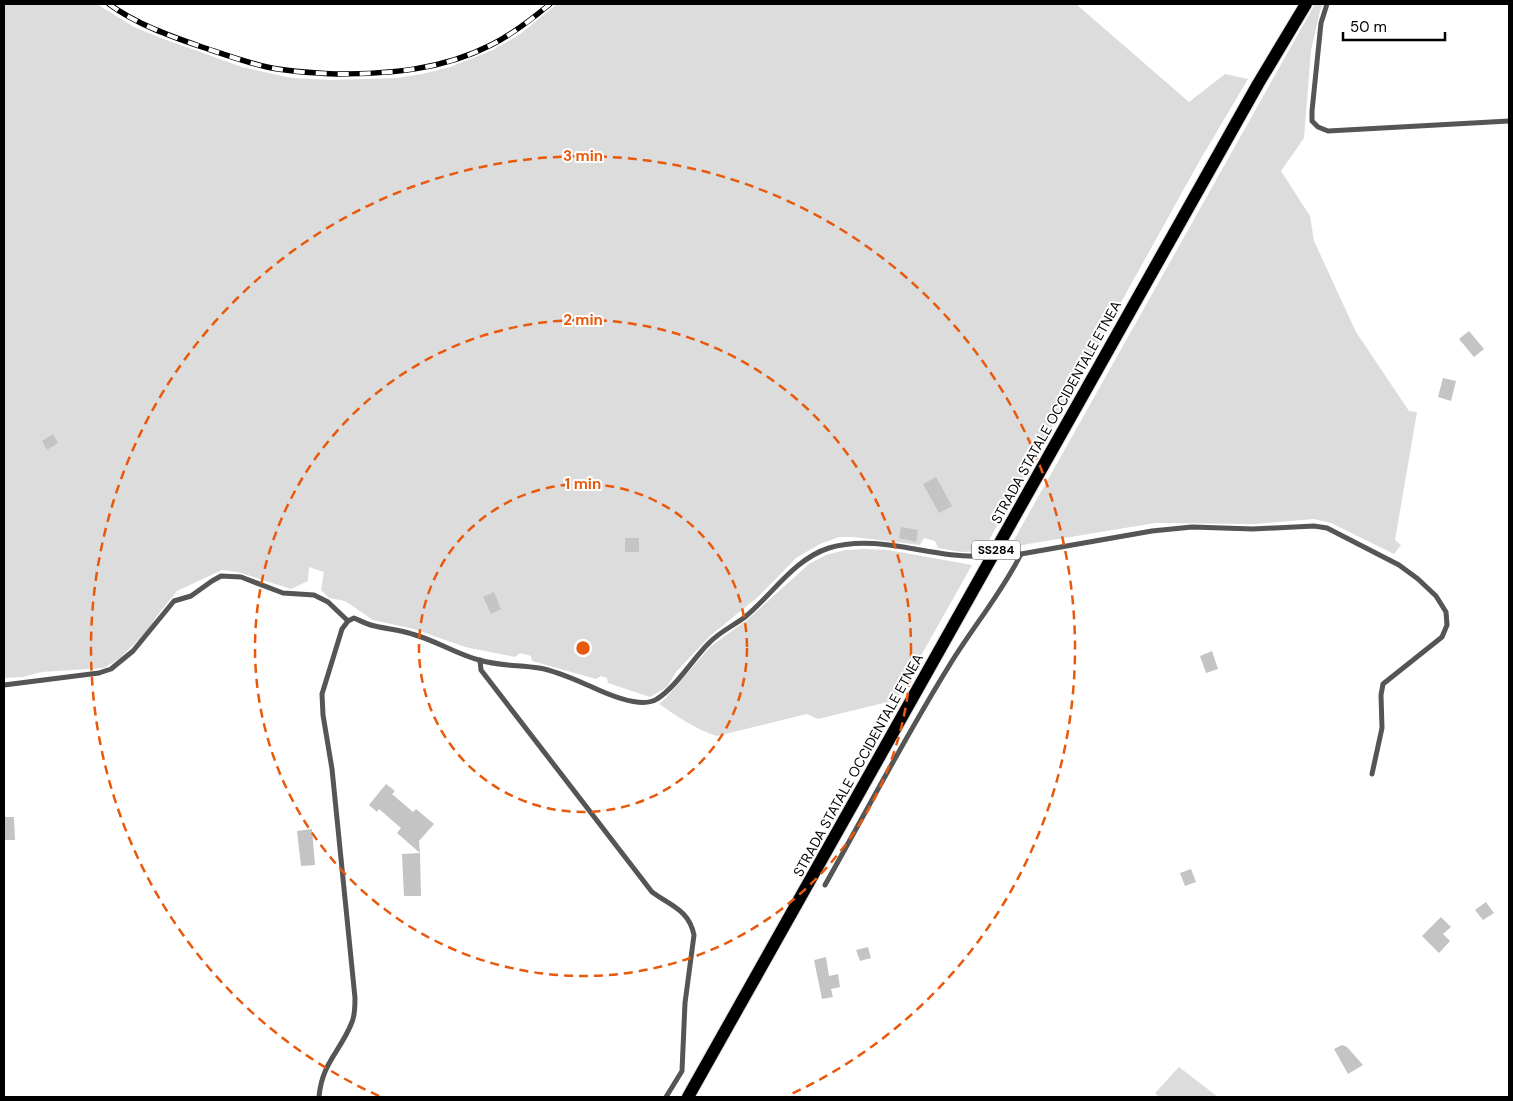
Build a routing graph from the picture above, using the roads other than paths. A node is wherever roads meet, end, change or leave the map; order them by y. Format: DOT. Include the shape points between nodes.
graph roads {
  1 [pos="1306,4"];
  2 [pos="1327,4"];
  3 [pos="1509,121"];
  4 [pos="1006,554"];
  5 [pos="1021,554"];
  6 [pos="982,556"];
  7 [pos="348,620"];
  8 [pos="480,660"];
  9 [pos="4,685"];
  10 [pos="1372,774"];
  11 [pos="825,885"];
  12 [pos="319,1097"];
  13 [pos="666,1097"];
  14 [pos="688,1097"];
  1 -- 14 [label="main road, STRADA STATALE OCCIDENTALE ETNEA / SS284"];
  2 -- 3 [label="lane" via="1321,23 1312,112 1312,121 1318,127 1328,130"];
  4 -- 5 [label="lane"];
  5 -- 10 [label="lane" via="1192,527 1314,526 1328,528 1399,565 1436,596 1446,612 1447,625 1442,637 1383,684 1382,728"];
  5 -- 11 [label="lane" via="1008,580 949,666"];
  6 -- 8 [label="lane" via="966,557 867,543 828,548 795,568 744,617 709,643 663,694 647,702 610,695 542,668"];
  7 -- 8 [label="lane" via="354,618 373,626 412,634"];
  7 -- 9 [label="lane" via="328,602 314,595 284,593 241,577 221,576 191,596 174,601 133,650 111,668 99,673"];
  7 -- 12 [label="lane" via="342,629 322,694 347,908 355,1011 349,1030 322,1075"];
  8 -- 13 [label="lane" via="481,670 652,892 681,912 692,926 694,935 685,1003 682,1071"];
}
